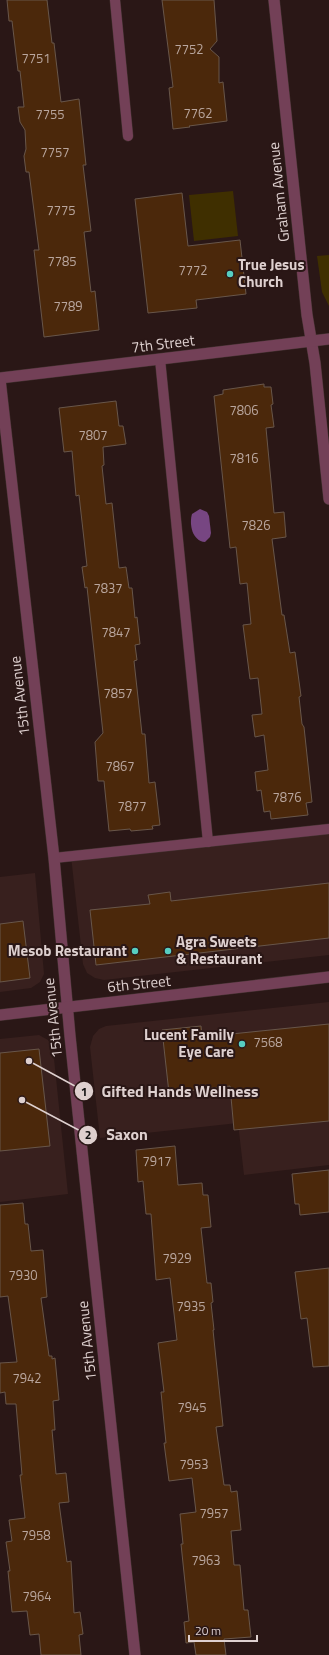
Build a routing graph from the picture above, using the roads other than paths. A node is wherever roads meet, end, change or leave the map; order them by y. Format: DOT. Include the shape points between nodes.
graph roads {
  1 [pos="115,0"];
  2 [pos="274,0"];
  3 [pos="128,136"];
  4 [pos="329,339"];
  5 [pos="312,341"];
  6 [pos="160,359"];
  7 [pos="0,378"];
  8 [pos="329,499"];
  9 [pos="329,829"];
  10 [pos="208,842"];
  11 [pos="54,858"];
  12 [pos="329,977"];
  13 [pos="67,1007"];
  14 [pos="0,1015"];
  15 [pos="135,1655"];
  1 -- 3 [label="lane"];
  2 -- 5 [label="street, Graham Avenue" via="307,315"];
  4 -- 5 [label="street, 7th Street"];
  5 -- 6 [label="street, 7th Street"];
  5 -- 8 [label="street, Graham Avenue"];
  6 -- 7 [label="street, 7th Street"];
  6 -- 10 [label="lane"];
  7 -- 11 [label="street, 15th Avenue"];
  9 -- 10 [label="lane"];
  10 -- 11 [label="lane"];
  11 -- 13 [label="street, 15th Avenue"];
  12 -- 13 [label="street, 6th Street"];
  13 -- 14 [label="street, 6th Street"];
  13 -- 15 [label="street, 15th Avenue"];
}
